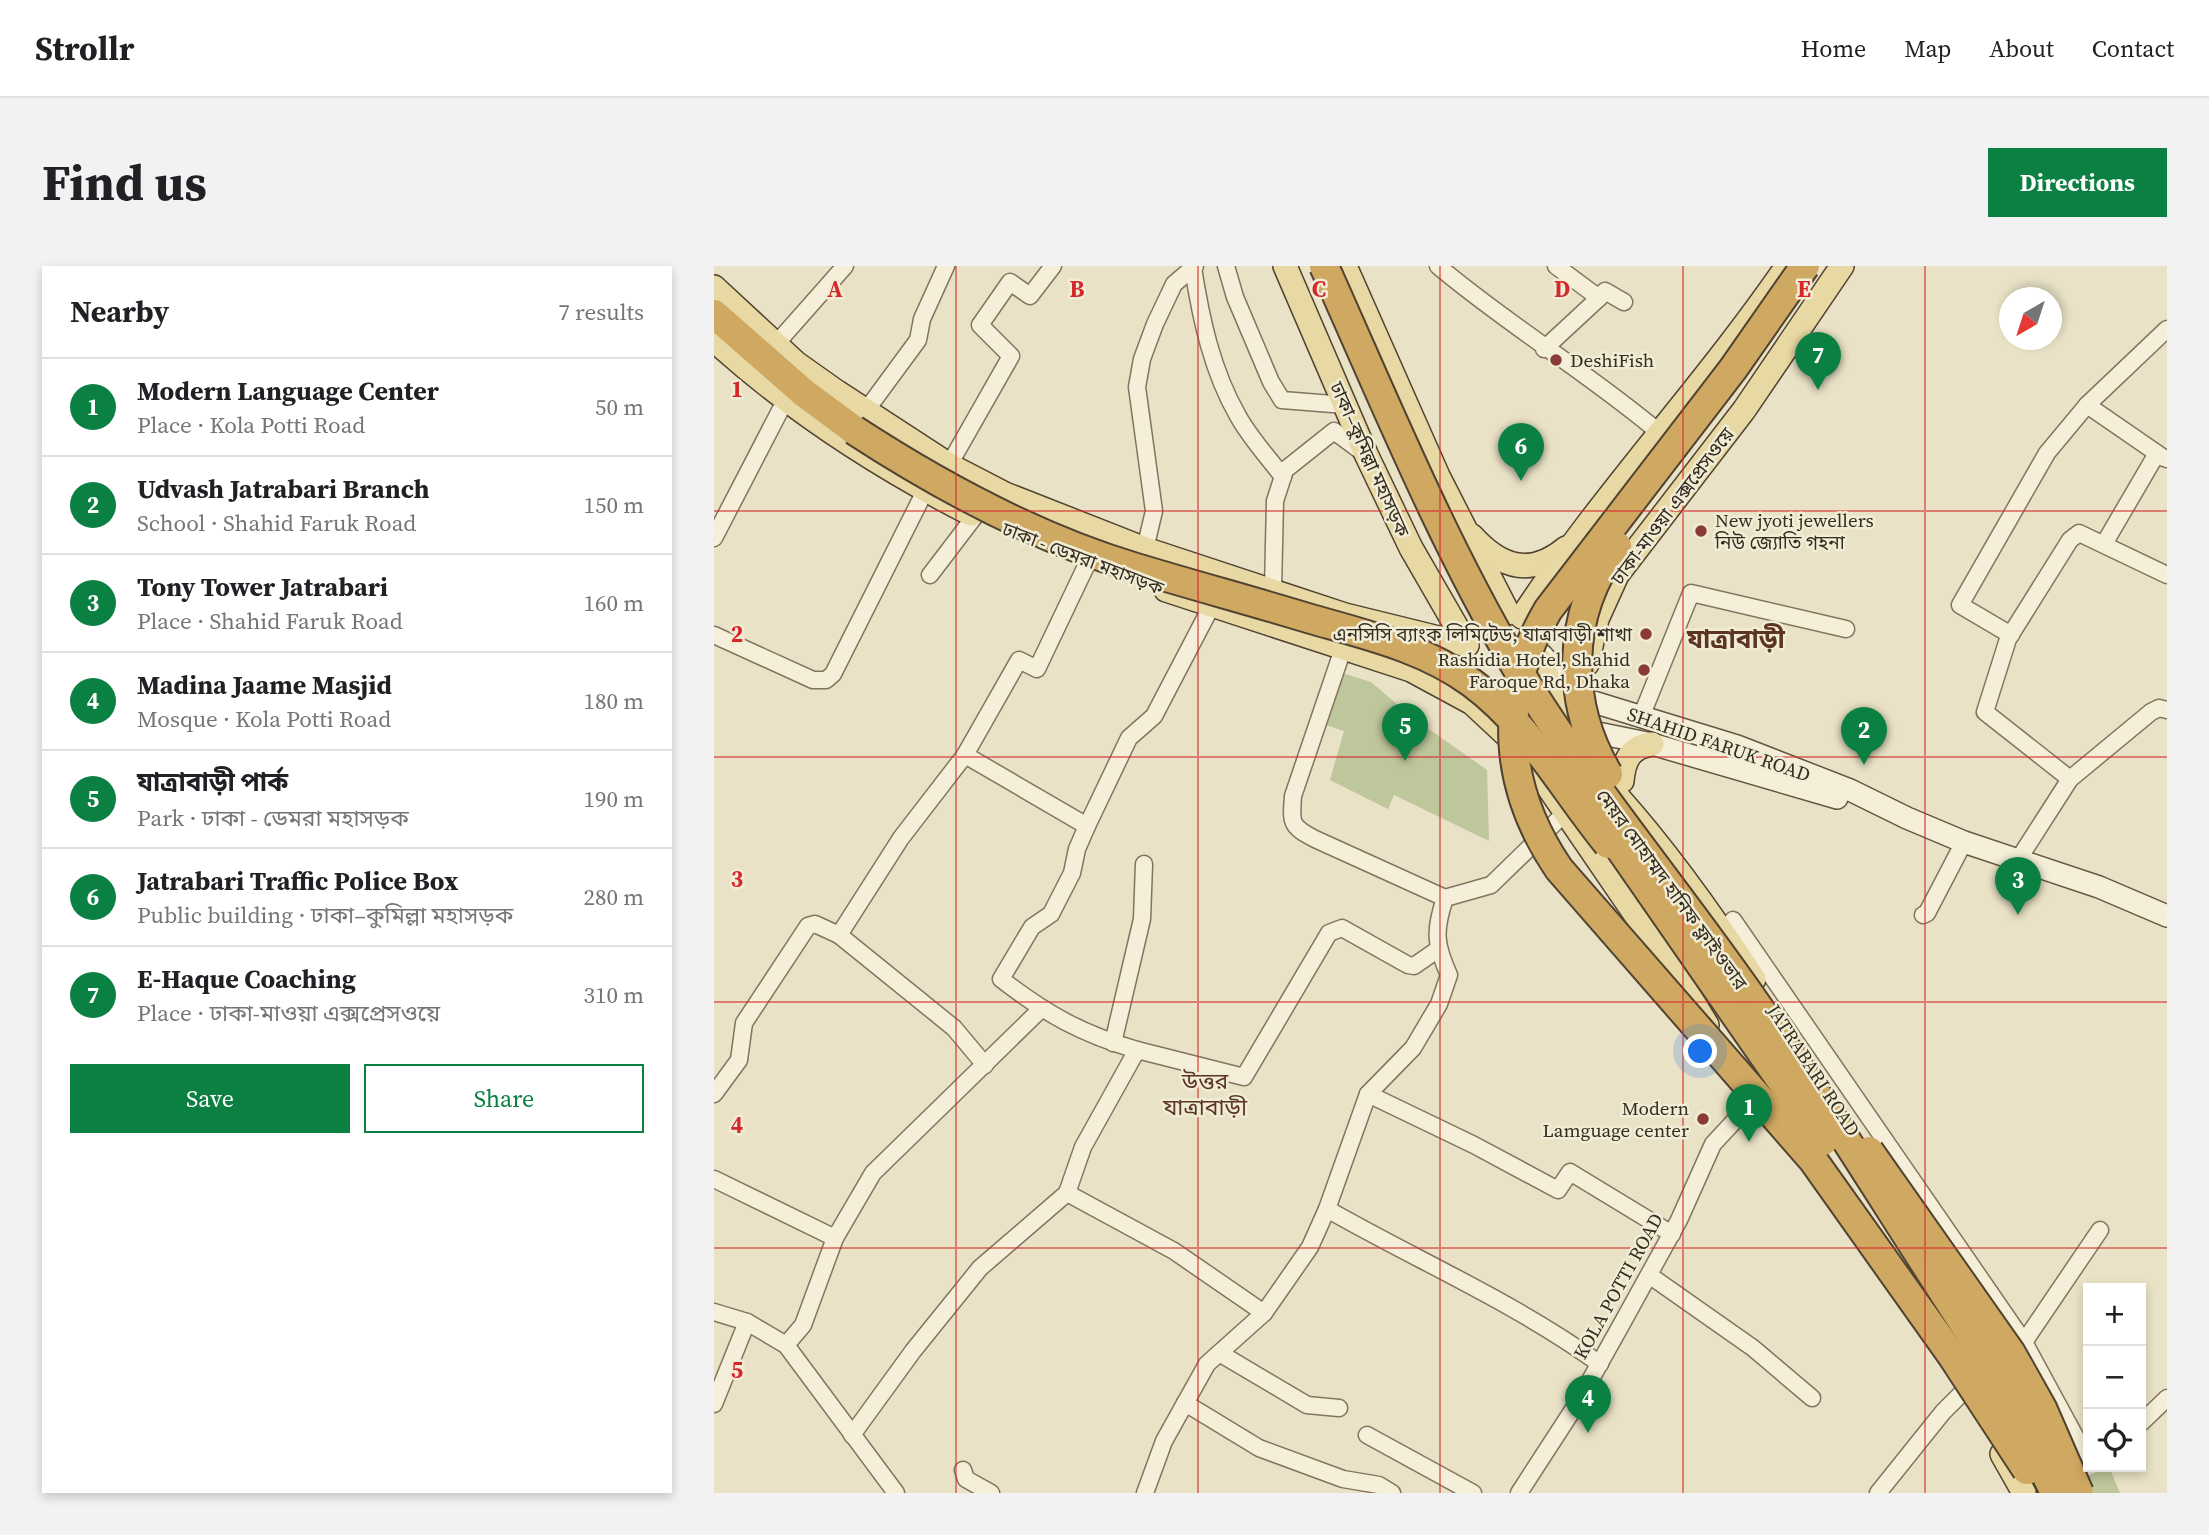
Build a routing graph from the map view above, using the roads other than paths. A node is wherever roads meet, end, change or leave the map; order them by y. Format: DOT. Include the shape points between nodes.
graph roads {
  1 [pos="845,266"];
  2 [pos="946,266"];
  3 [pos="1053,266"];
  4 [pos="1226,266"];
  5 [pos="1285,266"];
  6 [pos="1307,266"];
  7 [pos="1324,266"];
  8 [pos="1345,266"];
  9 [pos="1438,266"];
  10 [pos="1556,266"];
  11 [pos="1787,266"];
  12 [pos="1805,266"];
  13 [pos="1825,266"];
  14 [pos="1842,266"];
  15 [pos="1194,267"];
  16 [pos="714,287"];
  17 [pos="1599,298"];
  18 [pos="1624,302"];
  19 [pos="714,314"];
  20 [pos="2167,330"];
  21 [pos="714,340"];
  22 [pos="776,344"];
  23 [pos="1544,349"];
  24 [pos="785,401"];
  25 [pos="1345,405"];
  26 [pos="2087,405"];
  27 [pos="860,421"];
  28 [pos="1661,433"];
  29 [pos="1366,454"];
  30 [pos="2164,457"];
  31 [pos="949,465"];
  32 [pos="1283,477"];
  33 [pos="925,491"];
  34 [pos="975,516"];
  35 [pos="1460,523"];
  36 [pos="1581,537"];
  37 [pos="714,538"];
  38 [pos="2104,544"];
  39 [pos="1145,549"];
  40 [pos="1087,564"];
  41 [pos="930,575"];
  42 [pos="2167,575"];
  43 [pos="1273,589"];
  44 [pos="1212,605"];
  45 [pos="1444,606"];
  46 [pos="1515,615"];
  47 [pos="1846,629"];
  48 [pos="1416,633"];
  49 [pos="714,635"];
  50 [pos="2011,635"];
  51 [pos="1467,645"];
  52 [pos="1344,646"];
  53 [pos="1542,658"];
  54 [pos="1497,687"];
  55 [pos="1587,700"];
  56 [pos="2167,710"];
  57 [pos="1641,717"];
  58 [pos="1569,727"];
  59 [pos="1599,734"];
  60 [pos="1652,744"];
  61 [pos="1520,748"];
  62 [pos="965,755"];
  63 [pos="2070,779"];
  64 [pos="1622,781"];
  65 [pos="1564,814"];
  66 [pos="1907,818"];
  67 [pos="1087,826"];
  68 [pos="1658,842"];
  69 [pos="1964,842"];
  70 [pos="2018,860"];
  71 [pos="1144,864"];
  72 [pos="1637,877"];
  73 [pos="1672,886"];
  74 [pos="1445,898"];
  75 [pos="1923,915"];
  76 [pos="2167,916"];
  77 [pos="1733,920"];
  78 [pos="839,935"];
  79 [pos="1437,950"];
  80 [pos="1040,1010"];
  81 [pos="1764,1016"];
  82 [pos="1113,1043"];
  83 [pos="1137,1050"];
  84 [pos="985,1065"];
  85 [pos="714,1094"];
  86 [pos="1368,1094"];
  87 [pos="1753,1101"];
  88 [pos="714,1179"];
  89 [pos="1067,1193"];
  90 [pos="1327,1209"];
  91 [pos="2100,1230"];
  92 [pos="1672,1234"];
  93 [pos="835,1238"];
  94 [pos="1649,1275"];
  95 [pos="714,1312"];
  96 [pos="1264,1313"];
  97 [pos="747,1322"];
  98 [pos="2024,1342"];
  99 [pos="786,1345"];
  100 [pos="1222,1354"];
  101 [pos="1600,1364"];
  102 [pos="1965,1390"];
  103 [pos="1812,1398"];
  104 [pos="2167,1398"];
  105 [pos="1185,1403"];
  106 [pos="714,1404"];
  107 [pos="1339,1408"];
  108 [pos="2146,1418"];
  109 [pos="852,1434"];
  110 [pos="1367,1435"];
  111 [pos="2083,1449"];
  112 [pos="963,1470"];
  113 [pos="2086,1472"];
  114 [pos="2029,1485"];
  115 [pos="896,1493"];
  116 [pos="990,1493"];
  117 [pos="1145,1493"];
  118 [pos="1392,1493"];
  119 [pos="1473,1493"];
  120 [pos="1519,1493"];
  121 [pos="1878,1493"];
  122 [pos="2054,1493"];
  123 [pos="2067,1493"];
  124 [pos="2079,1493"];
  1 -- 22 [label="street"];
  2 -- 27 [label="street" via="922,319 918,340"];
  3 -- 31 [label="street" via="1030,296 1010,282 980,325 1011,355"];
  4 -- 25 [label="street" via="1235,297 1282,400"];
  5 -- 25 [label="main road, ঢাকা–কুমিল্লা মহাসড়ক"];
  6 -- 72 [label="highway, মেয়র মোহাম্মদ হানিফ ফ্লাইওভার, bridge" via="1422,523 1484,641"];
  7 -- 73 [label="highway, মেয়র মোহাম্মদ হানিফ ফ্লাইওভার, bridge" via="1489,619 1566,741"];
  8 -- 35 [label="main road"];
  9 -- 23 [label="street"];
  10 -- 17 [label="street"];
  11 -- 28 [label="main road" via="1722,358"];
  12 -- 114 [label="highway, bridge" via="1733,369 1548,610 1534,635 1516,687 1513,746 1518,780 1536,833 1559,869 1813,1160 1953,1357"];
  13 -- 73 [label="highway, bridge" via="1608,558 1587,604 1577,655 1583,722 1592,747"];
  14 -- 55 [label="main road, ঢাকা-মাওয়া এক্সপ্রেসওয়ে" via="1744,410 1617,575 1597,619 1586,671"];
  15 -- 32 [label="street" via="1201,320 1219,374 1239,417"];
  15 -- 39 [label="street" via="1174,284 1159,314 1137,387 1154,511"];
  16 -- 22 [label="main road, ঢাকা - ডেমরা মহাসড়ক"];
  17 -- 18 [label="street" via="1605,291"];
  17 -- 23 [label="street"];
  19 -- 27 [label="highway" via="804,393"];
  20 -- 26 [label="street"];
  21 -- 24 [label="main road, ঢাকা - ডেমরা মহাসড়ক"];
  22 -- 27 [label="main road, ঢাকা - ডেমরা মহাসড়ক"];
  23 -- 28 [label="street" via="1572,363"];
  24 -- 33 [label="main road, ঢাকা - ডেমরা মহাসড়ক"];
  24 -- 37 [label="street"];
  25 -- 29 [label="main road, ঢাকা–কুমিল্লা মহাসড়ক"];
  26 -- 30 [label="street"];
  26 -- 50 [label="street" via="2047,453 1960,605"];
  27 -- 31 [label="main road, ঢাকা - ডেমরা মহাসড়ক"];
  27 -- 72 [label="highway, bridge" via="924,473 1050,536 1130,566 1388,641 1448,668 1513,719"];
  28 -- 36 [label="main road"];
  29 -- 32 [label="street" via="1334,431 1308,449"];
  29 -- 45 [label="main road, ঢাকা–কুমিল্লা মহাসড়ক"];
  30 -- 38 [label="street" via="2156,455 2147,468"];
  31 -- 39 [label="main road, ঢাকা - ডেমরা মহাসড়ক" via="1016,499"];
  32 -- 43 [label="street" via="1275,501"];
  33 -- 34 [label="main road, ঢাকা - ডেমরা মহাসড়ক"];
  33 -- 49 [label="street" via="826,680 813,680"];
  34 -- 40 [label="main road, ঢাকা - ডেমরা মহাসড়ক"];
  34 -- 41 [label="street"];
  35 -- 36 [label="main road" via="1494,555 1527,567 1544,563"];
  35 -- 46 [label="main road"];
  36 -- 46 [label="main road"];
  38 -- 42 [label="street"];
  38 -- 50 [label="street" via="2079,533 2070,540"];
  39 -- 43 [label="main road, ঢাকা - ডেমরা মহাসড়ক"];
  40 -- 44 [label="main road, ঢাকা - ডেমরা মহাসড়ক"];
  40 -- 62 [label="street" via="1037,669 1019,660"];
  43 -- 48 [label="main road, ঢাকা - ডেমরা মহাসড়ক" via="1345,615"];
  44 -- 52 [label="main road, ঢাকা - ডেমরা মহাসড়ক"];
  44 -- 67 [label="street" via="1154,716 1129,738"];
  45 -- 48 [label="main road" via="1436,622"];
  45 -- 51 [label="main road, ঢাকা–কুমিল্লা মহাসড়ক"];
  46 -- 51 [label="main road" via="1489,616 1480,622"];
  46 -- 53 [label="main road" via="1538,633"];
  47 -- 57 [label="street" via="1691,593"];
  48 -- 51 [label="main road, ঢাকা - ডেমরা মহাসড়ক"];
  50 -- 63 [label="street" via="1985,712"];
  51 -- 54 [label="main road" via="1474,672"];
  52 -- 61 [label="main road, ঢাকা - ডেমরা মহাসড়ক" via="1433,680 1485,713"];
  52 -- 74 [label="street" via="1293,796 1291,820 1298,831"];
  53 -- 54 [label="main road" via="1522,684"];
  53 -- 55 [label="main road, SHAHID FARUK ROAD"];
  53 -- 58 [label="main road, JATRABARI ROAD"];
  54 -- 58 [label="main road, SHAHID FARUK ROAD"];
  54 -- 61 [label="main road"];
  55 -- 57 [label="main road, SHAHID FARUK ROAD"];
  55 -- 59 [label="main road, ঢাকা-মাওয়া এক্সপ্রেসওয়ে"];
  56 -- 63 [label="street" via="2151,712"];
  57 -- 66 [label="main road, SHAHID FARUK ROAD" via="1737,746 1850,790"];
  58 -- 59 [label="main road, SHAHID FARUK ROAD"];
  58 -- 61 [label="main road"];
  58 -- 68 [label="main road, JATRABARI ROAD" via="1612,790"];
  59 -- 60 [label="main road, SHAHID FARUK ROAD"];
  59 -- 64 [label="main road, ঢাকা-মাওয়া এক্সপ্রেসওয়ে"];
  60 -- 64 [label="main road" via="1640,746 1627,758"];
  60 -- 66 [label="main road, SHAHID FARUK ROAD"];
  61 -- 65 [label="main road"];
  62 -- 67 [label="street"];
  62 -- 78 [label="street" via="901,838"];
  63 -- 70 [label="street"];
  64 -- 68 [label="main road, ঢাকা-মাওয়া এক্সপ্রেসওয়ে"];
  65 -- 74 [label="street" via="1491,885"];
  65 -- 87 [label="main road" via="1678,977"];
  66 -- 69 [label="main road, SHAHID FARUK ROAD"];
  67 -- 80 [label="street" via="1072,873 1051,914 1031,927 1000,979"];
  68 -- 123 [label="main road, JATRABARI ROAD" via="1712,915 1982,1322 2039,1424"];
  69 -- 70 [label="main road, SHAHID FARUK ROAD"];
  69 -- 75 [label="street"];
  70 -- 76 [label="main road, SHAHID FARUK ROAD"];
  71 -- 82 [label="street" via="1142,919"];
  72 -- 114 [label="highway, মেয়র মোহাম্মদ হানিফ ফ্লাইওভার, bridge" via="1856,1188 1955,1340"];
  73 -- 81 [label="highway, মেয়র মোহাম্মদ হানিফ ফ্লাইওভার, bridge"];
  74 -- 79 [label="street" via="1437,923"];
  77 -- 98 [label="street"];
  78 -- 84 [label="street" via="954,1028"];
  78 -- 85 [label="street" via="815,923 808,926 744,1023 738,1060"];
  79 -- 83 [label="street" via="1414,966 1342,928 1329,933 1244,1077"];
  79 -- 86 [label="street" via="1449,975 1438,1004 1413,1048"];
  80 -- 82 [label="street"];
  80 -- 84 [label="street"];
  81 -- 122 [label="highway, মেয়র মোহাম্মদ হানিফ ফ্লাইওভার, bridge" via="1983,1353"];
  81 -- 124 [label="highway, bridge" via="1888,1175 1986,1314 2042,1408"];
  82 -- 83 [label="street"];
  83 -- 89 [label="street" via="1083,1147"];
  84 -- 93 [label="street" via="873,1173"];
  86 -- 90 [label="street"];
  86 -- 92 [label="street" via="1558,1190 1570,1172"];
  87 -- 92 [label="street, KOLA POTTI ROAD" via="1713,1144"];
  87 -- 102 [label="main road" via="1834,1203"];
  88 -- 93 [label="street"];
  89 -- 96 [label="street" via="1174,1251"];
  89 -- 109 [label="street" via="980,1268"];
  90 -- 96 [label="street" via="1310,1247"];
  90 -- 101 [label="street" via="1550,1328"];
  91 -- 98 [label="street"];
  92 -- 94 [label="street, KOLA POTTI ROAD"];
  93 -- 99 [label="street" via="803,1325"];
  94 -- 101 [label="street, KOLA POTTI ROAD"];
  94 -- 103 [label="street" via="1753,1348"];
  95 -- 97 [label="street"];
  96 -- 100 [label="street"];
  97 -- 99 [label="street"];
  97 -- 106 [label="street"];
  98 -- 111 [label="street"];
  99 -- 109 [label="street"];
  100 -- 105 [label="street" via="1207,1364"];
  100 -- 107 [label="street" via="1307,1405"];
  101 -- 120 [label="street, KOLA POTTI ROAD"];
  102 -- 114 [label="main road"];
  102 -- 121 [label="street"];
  104 -- 108 [label="street"];
  105 -- 117 [label="street" via="1164,1441"];
  105 -- 118 [label="street" via="1259,1448"];
  109 -- 115 [label="street"];
  110 -- 119 [label="street"];
  112 -- 116 [label="street" via="965,1479"];
  113 -- 123 [label="street"];
}
